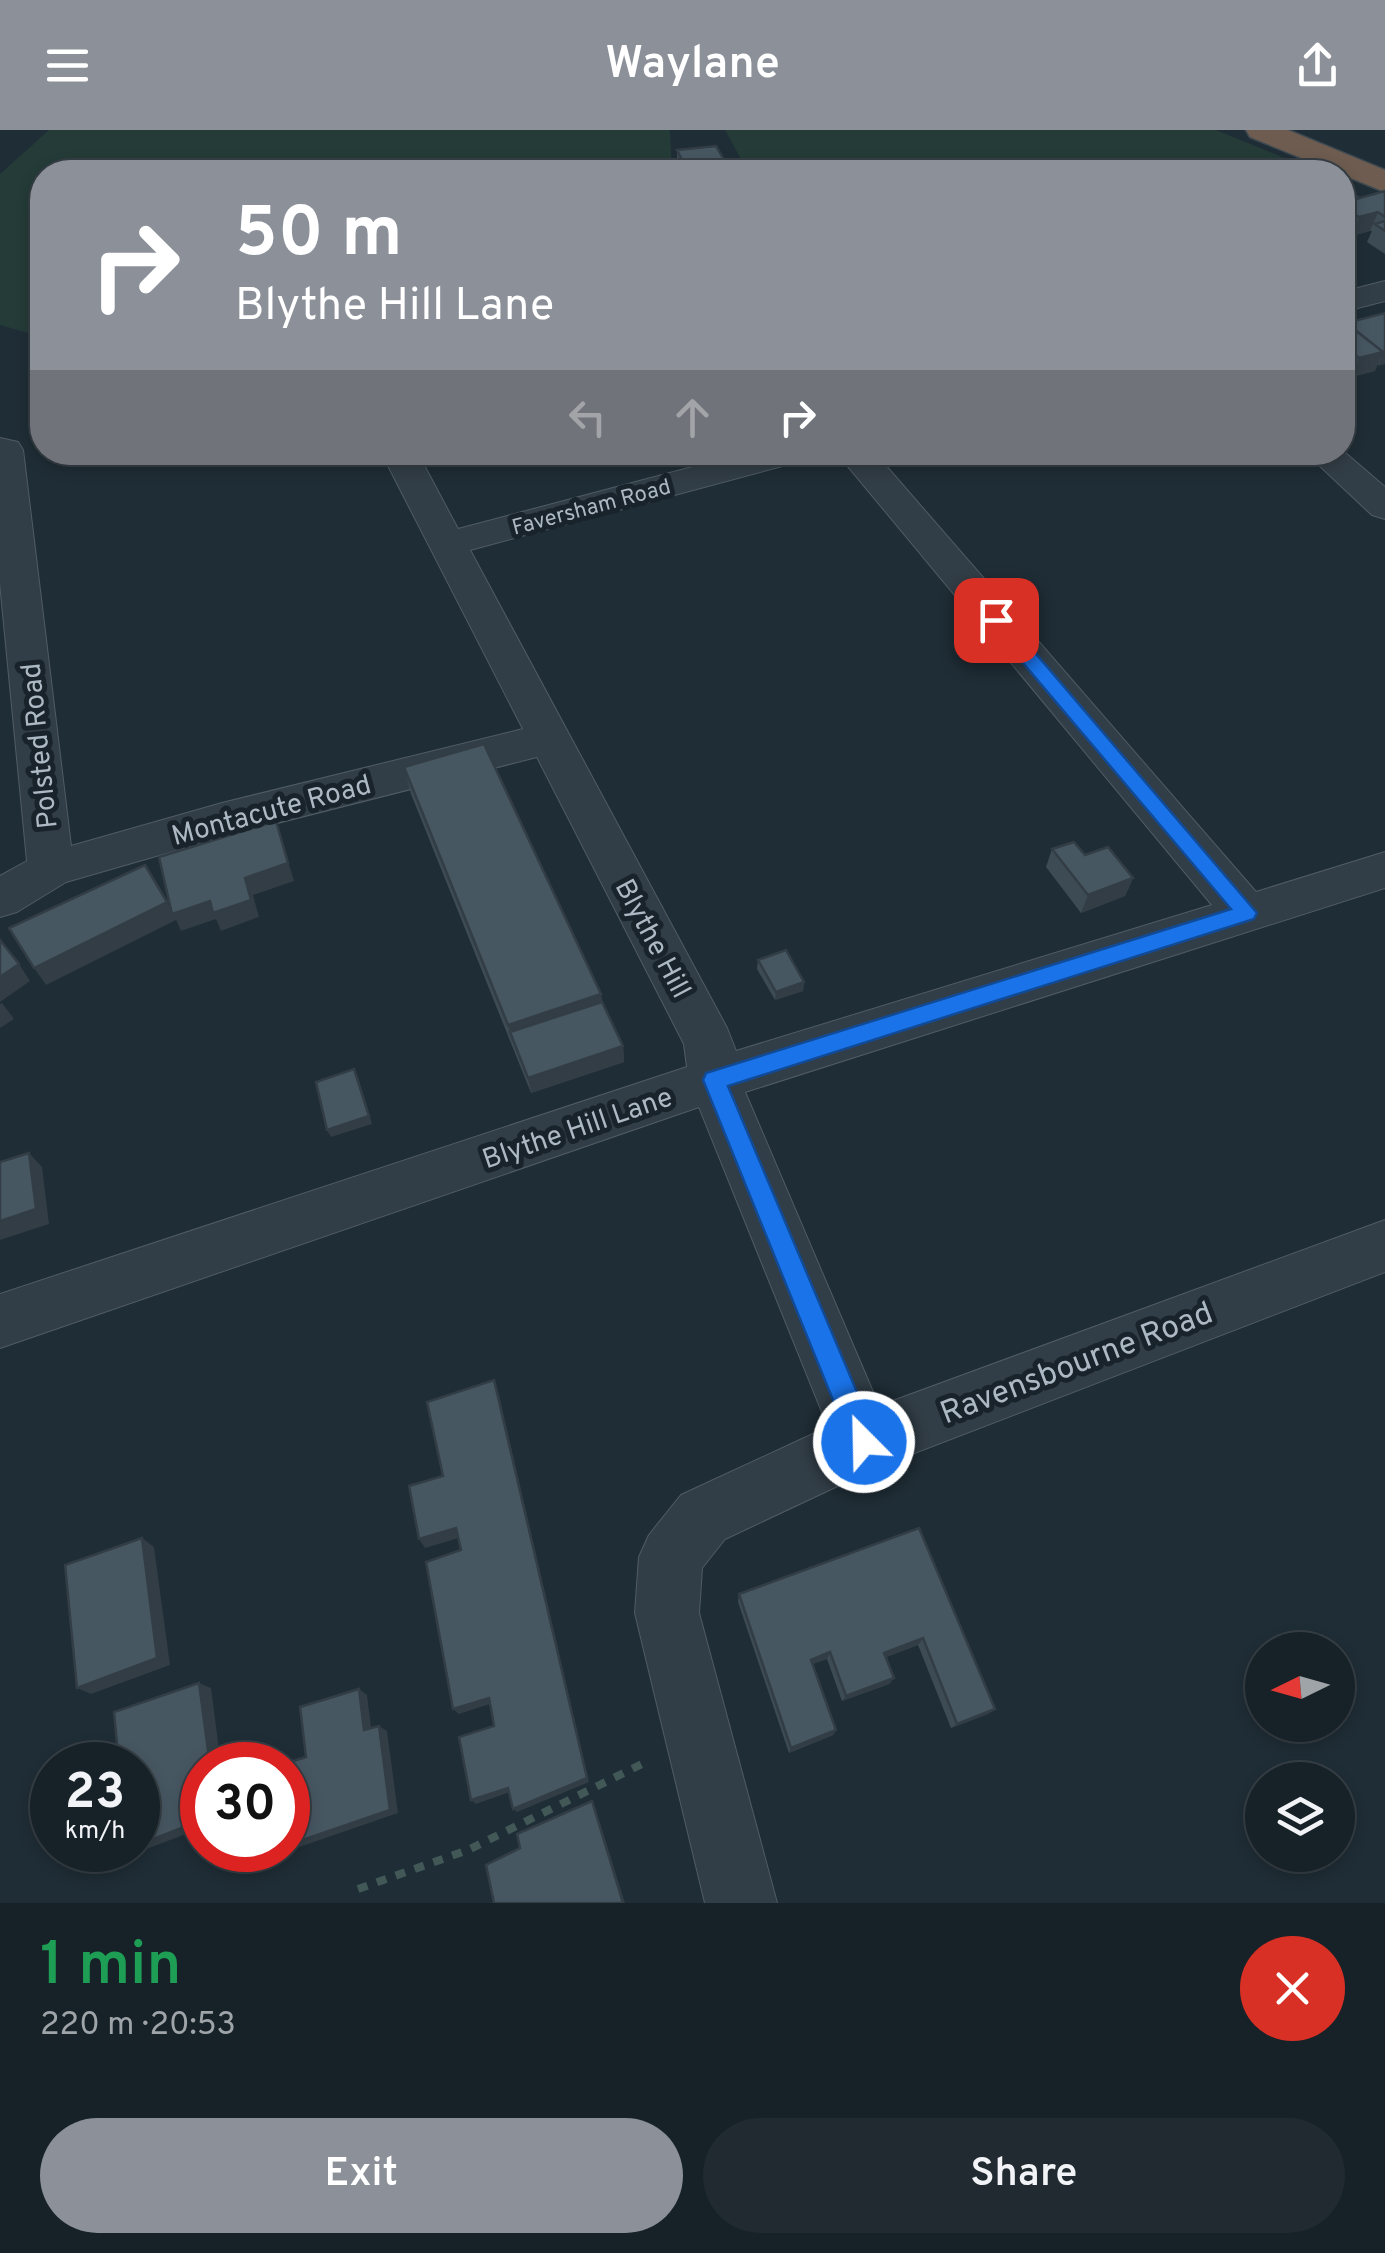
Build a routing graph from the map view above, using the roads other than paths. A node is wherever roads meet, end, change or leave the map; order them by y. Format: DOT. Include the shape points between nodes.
graph roads {
  1 [pos="1260,130"];
  2 [pos="1332,160"];
  3 [pos="1355,170"];
  4 [pos="1385,182"];
  5 [pos="1385,290"];
  6 [pos="1355,298"];
  7 [pos="0,449"];
  8 [pos="407,465"];
  9 [pos="743,465"];
  10 [pos="865,465"];
  11 [pos="1338,465"];
  12 [pos="1385,507"];
  13 [pos="448,544"];
  14 [pos="550,738"];
  15 [pos="51,869"];
  16 [pos="1385,870"];
  17 [pos="0,898"];
  18 [pos="1246,913"];
  19 [pos="714,1080"];
  20 [pos="1385,1246"];
  21 [pos="0,1320"];
  22 [pos="864,1442"];
  23 [pos="742,1903"];
  1 -- 2 [label="highway"];
  3 -- 4 [label="highway"];
  5 -- 6 [label="street"];
  7 -- 15 [label="street, Polsted Road"];
  8 -- 13 [label="street, Blythe Hill"];
  9 -- 13 [label="street, Faversham Road"];
  10 -- 18 [label="street"];
  11 -- 12 [label="street"];
  13 -- 14 [label="street, Blythe Hill"];
  14 -- 15 [label="street, Montacute Road"];
  14 -- 19 [label="street, Blythe Hill" via="709,1043"];
  15 -- 17 [label="street, Montacute Road"];
  16 -- 18 [label="street, Blythe Hill Lane"];
  18 -- 19 [label="street, Blythe Hill Lane"];
  19 -- 21 [label="street, Blythe Hill Lane"];
  19 -- 22 [label="street, Blythe Hill"];
  20 -- 22 [label="street, Ravensbourne Road"];
  22 -- 23 [label="street, Ravensbourne Road" via="704,1518 671,1557 667,1613"];
}
